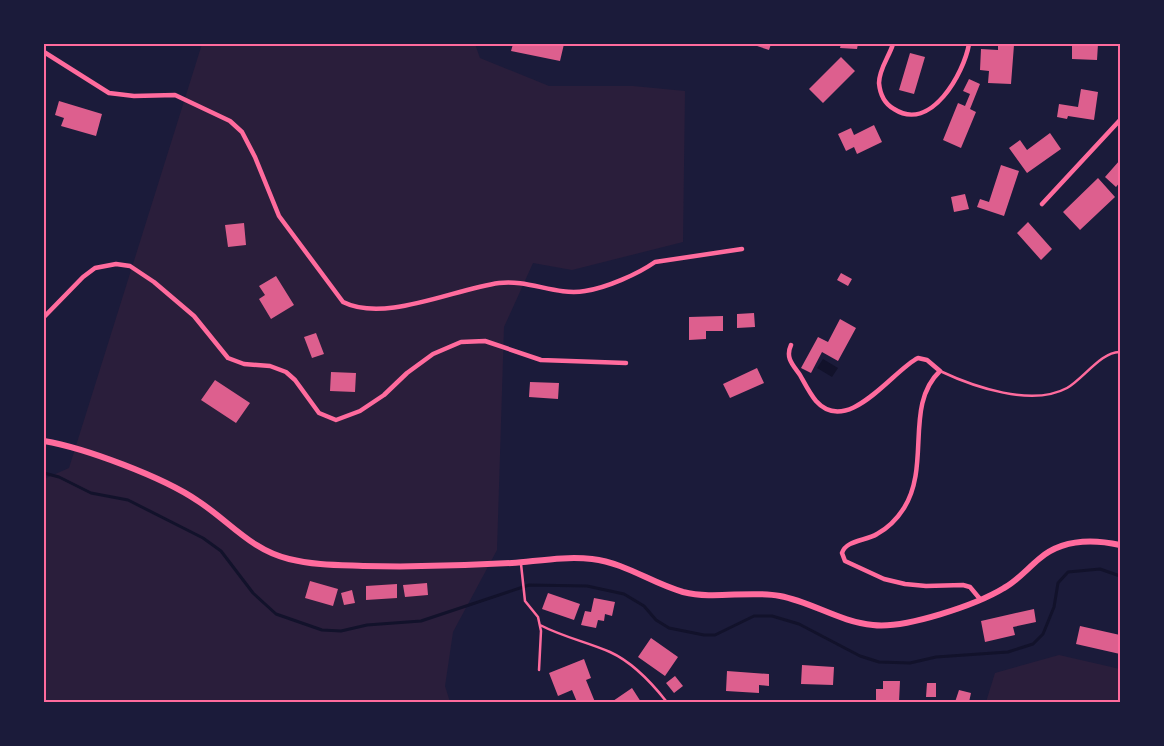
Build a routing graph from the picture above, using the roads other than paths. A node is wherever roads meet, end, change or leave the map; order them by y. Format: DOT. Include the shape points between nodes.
graph roads {
  1 [pos="893,44"];
  2 [pos="969,44"];
  3 [pos="44,52"];
  4 [pos="1120,120"];
  5 [pos="1042,204"];
  6 [pos="742,249"];
  7 [pos="44,317"];
  8 [pos="792,345"];
  9 [pos="1120,352"];
  10 [pos="626,363"];
  11 [pos="940,371"];
  12 [pos="44,441"];
  13 [pos="1120,545"];
  14 [pos="521,562"];
  15 [pos="980,599"];
  16 [pos="540,625"];
  17 [pos="539,670"];
  18 [pos="666,700"];
  1 -- 2 [label="street" via="882,71 881,91 892,108 911,115 930,109 947,92"];
  3 -- 6 [label="street" via="109,93 134,96 175,94 230,121 242,132 255,157 279,216 343,302 354,307 367,310 398,306 500,283 586,291 644,270 655,262"];
  4 -- 5 [label="street"];
  7 -- 10 [label="street" via="95,268 116,264 130,266 194,316 228,358 286,372 319,414 336,420 366,407 433,354 461,342 485,342 541,360"];
  8 -- 11 [label="street" via="789,351 791,363 816,401 830,410 848,410 861,404 918,358 927,360"];
  9 -- 11 [label="lane" via="1108,354 1067,387 1048,396 1024,396 987,388 960,381"];
  11 -- 15 [label="street" via="925,390 921,402 919,464 905,506 886,528 847,545 842,553 845,561 884,579 926,586 963,585 970,587"];
  12 -- 14 [label="main road" via="162,481 201,503 258,548 289,559 341,565 401,566"];
  13 -- 15 [label="main road" via="1081,541 1056,548 1004,589"];
  14 -- 15 [label="main road" via="570,558 598,560 626,567 686,593 778,595 874,626 911,622"];
  14 -- 16 [label="lane" via="525,601 538,617"];
  16 -- 17 [label="lane"];
  16 -- 18 [label="lane" via="611,653 642,675"];
}
